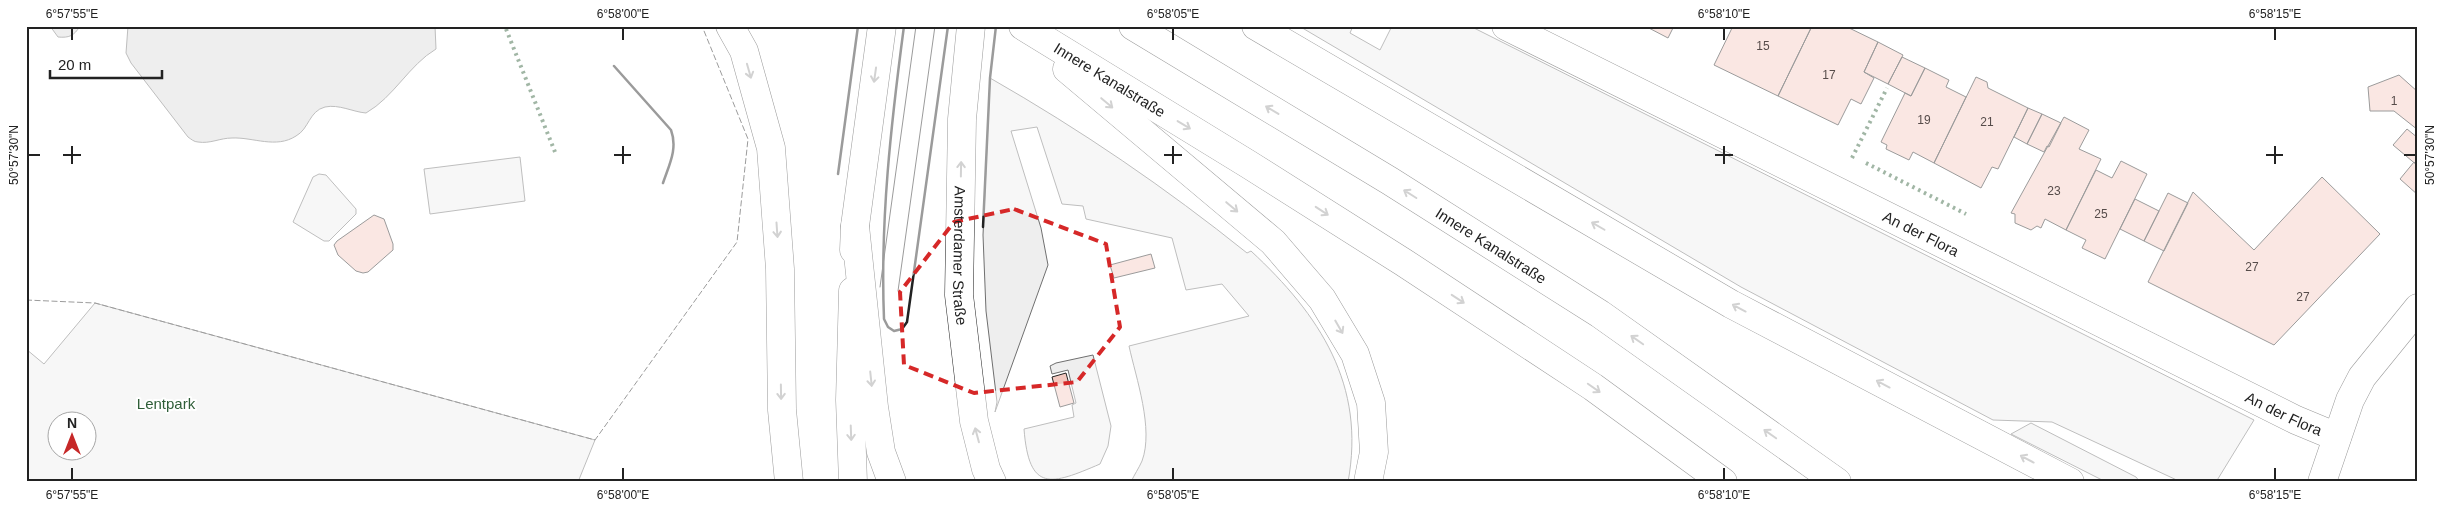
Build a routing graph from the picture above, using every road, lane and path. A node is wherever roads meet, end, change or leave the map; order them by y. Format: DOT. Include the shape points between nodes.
graph roads {
  1 [pos="730,26"];
  2 [pos="882,26"];
  3 [pos="971,26"];
  4 [pos="1016,26"];
  5 [pos="1023,26"];
  6 [pos="1133,26"];
  7 [pos="1256,26"];
  8 [pos="1506,26"];
  9 [pos="855,226"];
  10 [pos="2418,308"];
  11 [pos="2337,437"];
  12 [pos="789,482"];
  13 [pos="853,482"];
  14 [pos="892,482"];
  15 [pos="992,482"];
  16 [pos="1368,482"];
  17 [pos="1723,482"];
  18 [pos="1837,482"];
  19 [pos="2070,482"];
  20 [pos="2322,482"];
  21 [pos="2344,482"];
  1 -- 12 [label="main road, one-way" via="744,51 771,148 780,269 782,410"];
  2 -- 9 [label="main road, one-way"];
  15 -- 3 [label="main road, Amsterdamer Straße, one-way" via="974,421 959,295 962,119"];
  4 -- 16 [label="main road, one-way" via="1273,242 1322,299 1355,354 1371,403 1374,452"];
  5 -- 17 [label="main road, Innere Kanalstraße, one-way" via="1403,262 1593,387"];
  18 -- 6 [label="main road, Innere Kanalstraße, one-way" via="1600,314 1390,181"];
  19 -- 7 [label="main road, one-way" via="1730,304"];
  8 -- 11 [label="main road, An der Flora" via="2296,420"];
  9 -- 13 [label="main road, one-way" via="850,400"];
  9 -- 14 [label="main road, one-way" via="874,407 881,452"];
  10 -- 11 [label="main road" via="2362,377"];
  11 -- 20 [label="main road"];
  11 -- 21 [label="main road"];
}
